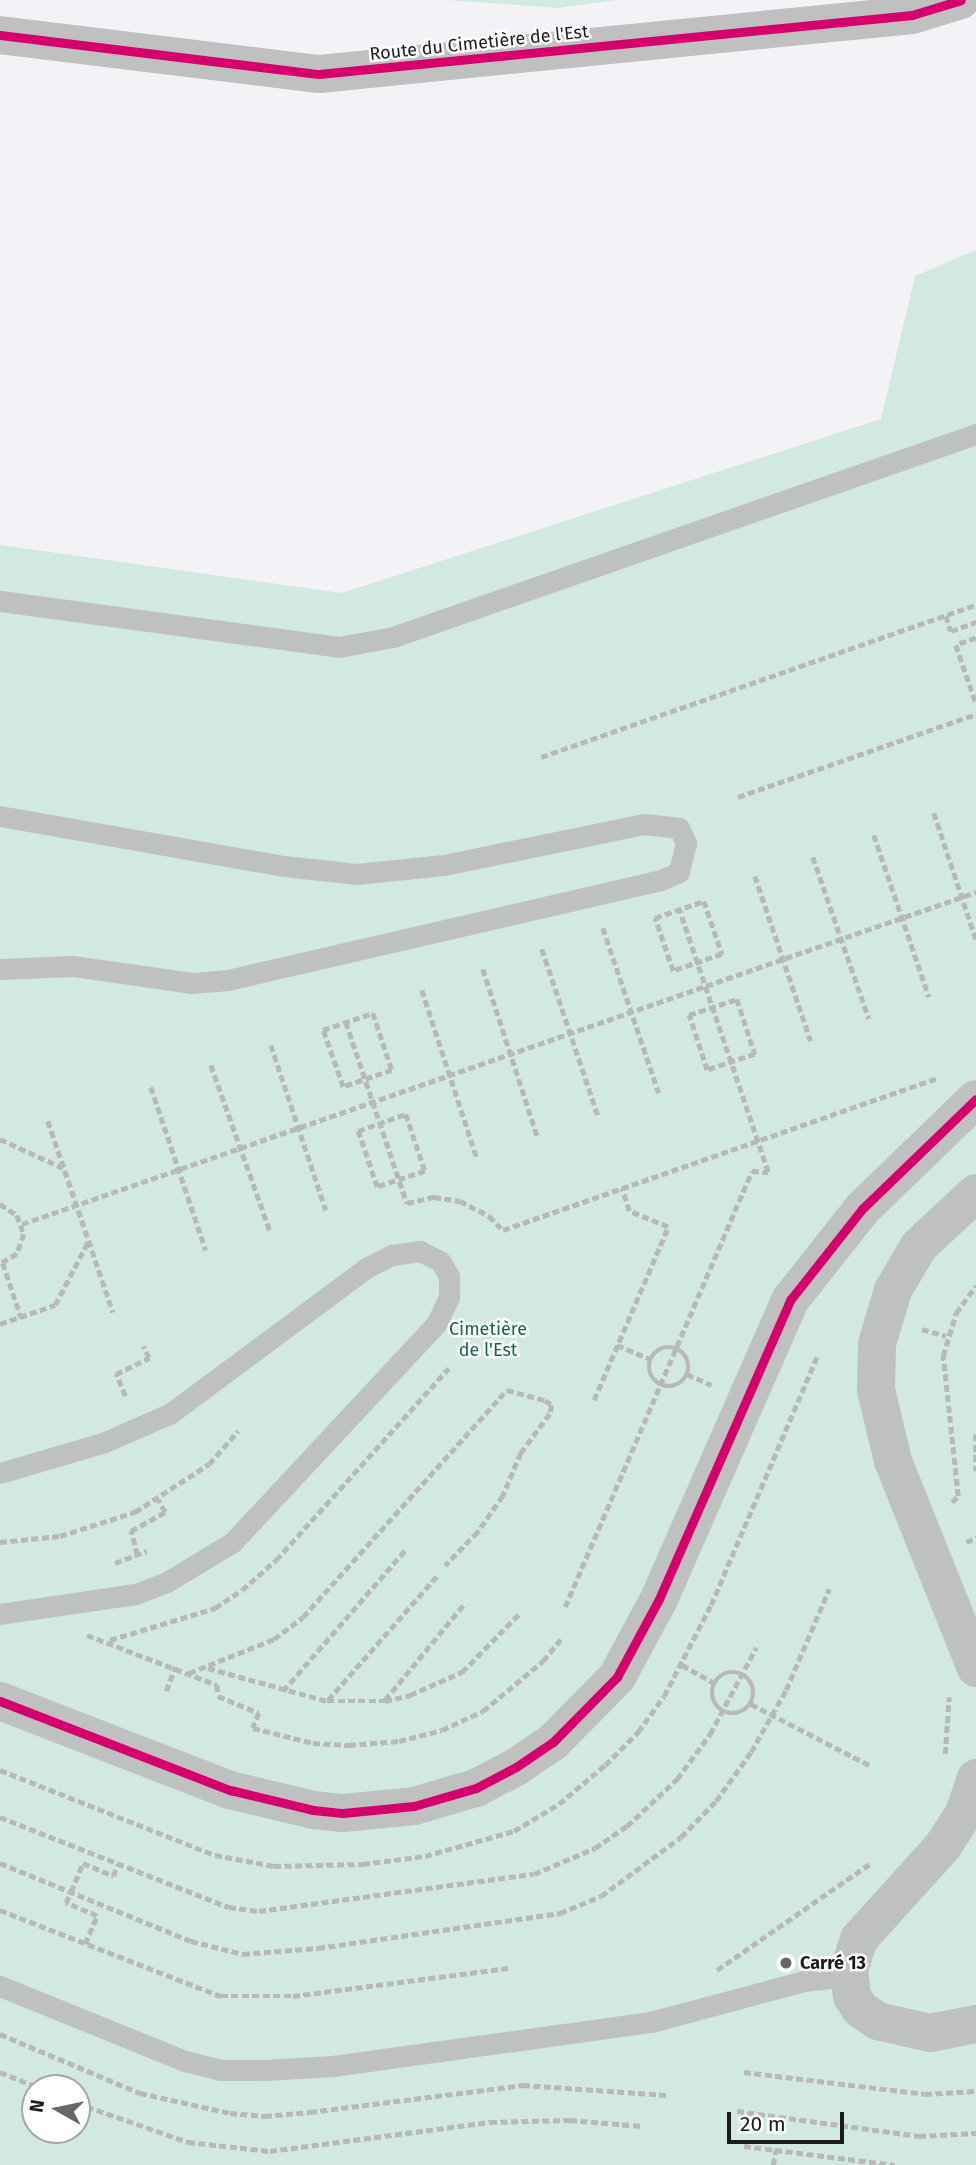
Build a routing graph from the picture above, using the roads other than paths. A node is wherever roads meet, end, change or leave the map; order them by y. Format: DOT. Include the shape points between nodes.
graph roads {
  1 [pos="961,0"];
  2 [pos="0,35"];
  3 [pos="976,434"];
  4 [pos="0,601"];
  5 [pos="0,816"];
  6 [pos="0,970"];
  7 [pos="976,1099"];
  8 [pos="976,1194"];
  9 [pos="0,1473"];
  10 [pos="0,1614"];
  11 [pos="962,1676"];
  12 [pos="0,1701"];
  13 [pos="976,1778"];
  14 [pos="849,1976"];
  15 [pos="0,1986"];
  16 [pos="976,2024"];
  1 -- 2 [label="street, Route du Cimetière de l'Est" via="912,15 320,74"];
  3 -- 4 [label="lane" via="393,637 339,647"];
  5 -- 6 [label="lane" via="284,866 357,874 444,865 643,824 679,828 686,843 679,872 661,880 228,980 192,983 72,966"];
  7 -- 12 [label="street" via="862,1209 791,1299 640,1638 617,1677 586,1710 553,1742 516,1767 476,1787 414,1806 343,1813 313,1810 230,1790"];
  8 -- 11 [label="street" via="919,1247 904,1270 884,1314 876,1379 882,1426"];
  9 -- 10 [label="lane" via="106,1442 171,1413 357,1275 392,1255 420,1251 440,1261 449,1276 449,1297 437,1323 233,1542 167,1582 135,1594 51,1610"];
  13 -- 14 [label="street" via="963,1815 943,1846 859,1939"];
  14 -- 15 [label="lane" via="804,1981 651,2022 334,2066 265,2070 220,2070 185,2061"];
  14 -- 16 [label="street" via="856,2003 878,2021 930,2033"];
}
